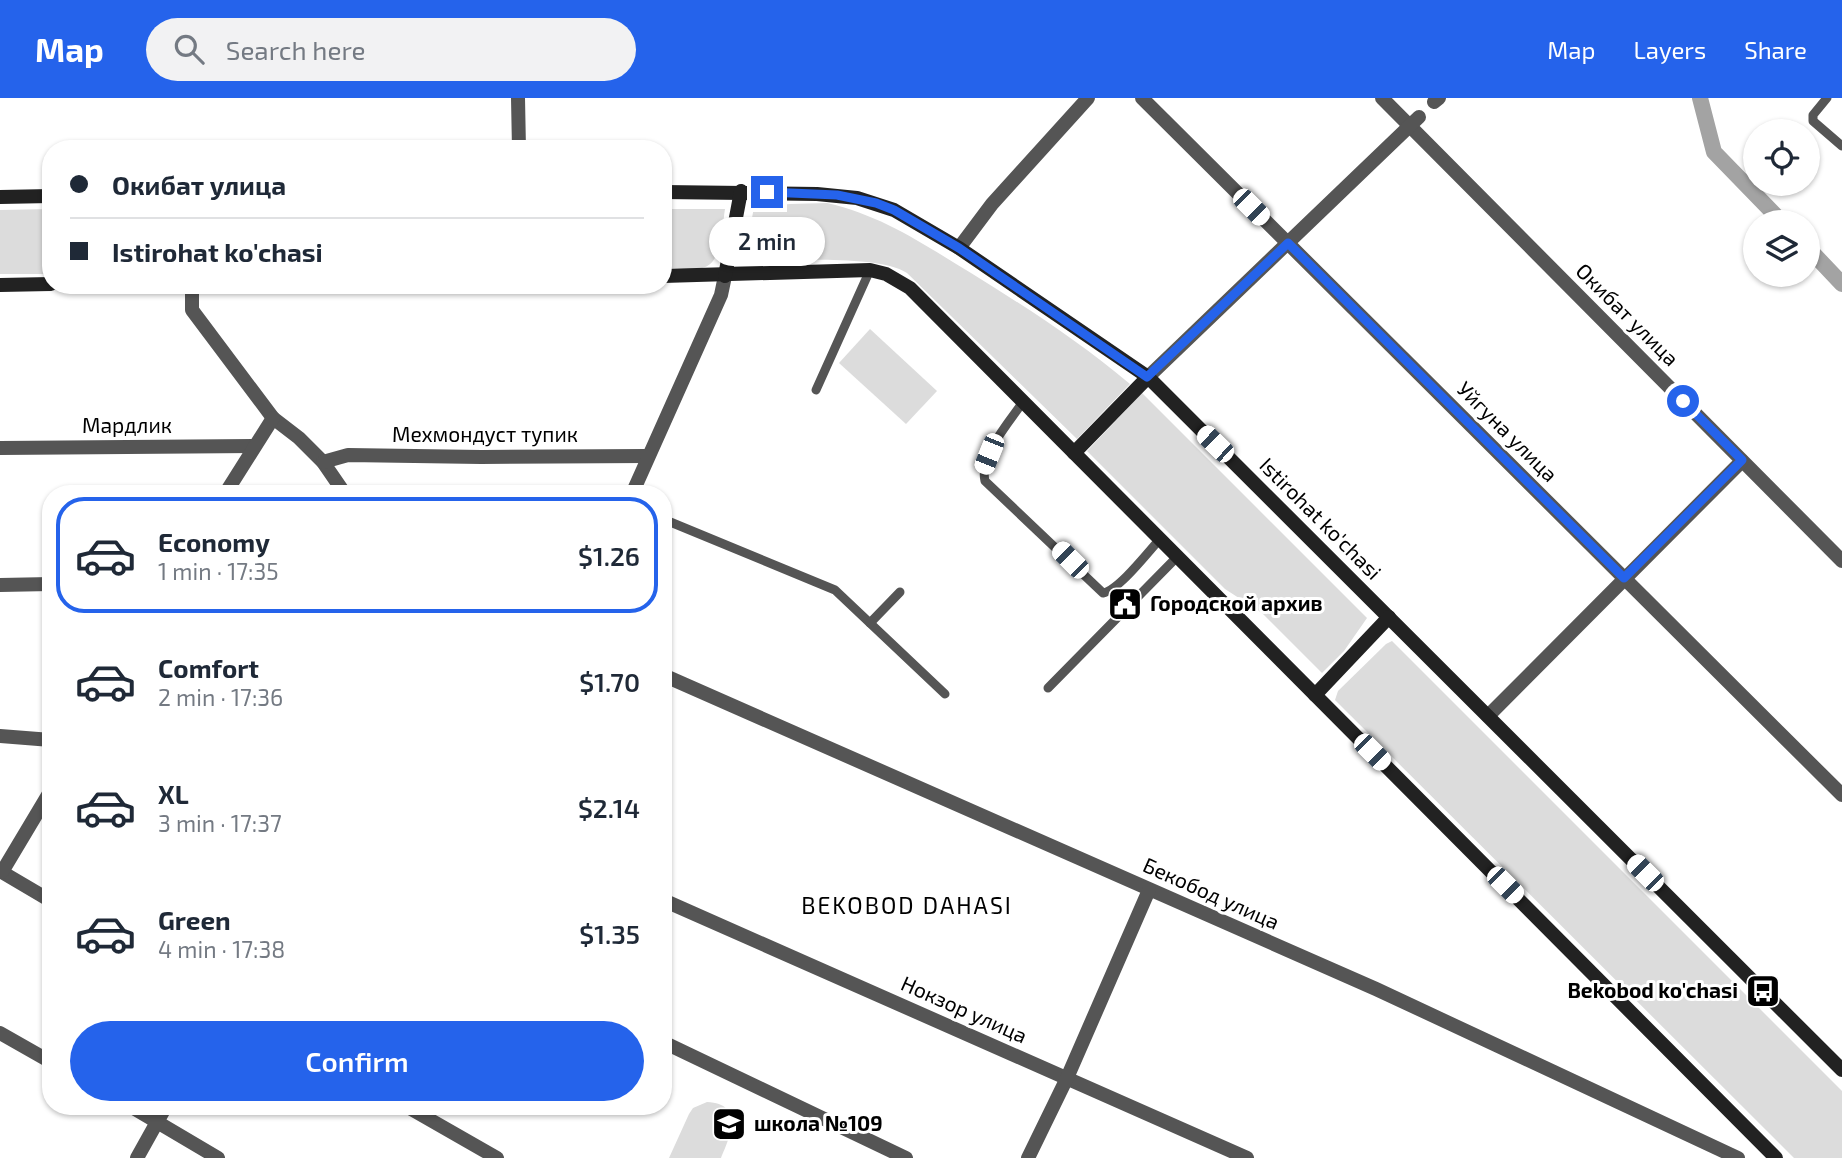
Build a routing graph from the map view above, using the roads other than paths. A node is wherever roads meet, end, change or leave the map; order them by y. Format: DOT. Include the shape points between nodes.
graph roads {
  1 [pos="518,98"];
  2 [pos="1088,98"];
  3 [pos="1142,98"];
  4 [pos="1382,98"];
  5 [pos="1826,98"];
  6 [pos="1414,122"];
  7 [pos="519,140"];
  8 [pos="1842,146"];
  9 [pos="741,191"];
  10 [pos="672,192"];
  11 [pos="42,196"];
  12 [pos="0,197"];
  13 [pos="1288,243"];
  14 [pos="959,248"];
  15 [pos="870,270"];
  16 [pos="672,276"];
  17 [pos="725,276"];
  18 [pos="42,284"];
  19 [pos="0,285"];
  20 [pos="192,294"];
  21 [pos="1147,377"];
  22 [pos="816,390"];
  23 [pos="1023,402"];
  24 [pos="273,418"];
  25 [pos="254,446"];
  26 [pos="0,447"];
  27 [pos="1074,453"];
  28 [pos="648,456"];
  29 [pos="1742,460"];
  30 [pos="323,462"];
  31 [pos="230,485"];
  32 [pos="339,485"];
  33 [pos="636,485"];
  34 [pos="672,523"];
  35 [pos="1160,539"];
  36 [pos="1177,556"];
  37 [pos="1842,561"];
  38 [pos="1624,578"];
  39 [pos="42,584"];
  40 [pos="0,585"];
  41 [pos="900,592"];
  42 [pos="1389,617"];
  43 [pos="870,623"];
  44 [pos="672,679"];
  45 [pos="1048,688"];
  46 [pos="945,694"];
  47 [pos="1315,695"];
  48 [pos="1488,716"];
  49 [pos="0,736"];
  50 [pos="42,739"];
  51 [pos="1842,795"];
  52 [pos="42,805"];
  53 [pos="1,871"];
  54 [pos="1149,890"];
  55 [pos="42,896"];
  56 [pos="672,904"];
  57 [pos="0,1033"];
  58 [pos="672,1046"];
  59 [pos="42,1057"];
  60 [pos="1842,1070"];
  61 [pos="1067,1078"];
  62 [pos="147,1115"];
  63 [pos="161,1115"];
  64 [pos="422,1115"];
  65 [pos="158,1121"];
  66 [pos="1770,1156"];
  67 [pos="137,1158"];
  68 [pos="218,1158"];
  69 [pos="497,1158"];
  70 [pos="906,1158"];
  71 [pos="1028,1158"];
  72 [pos="1247,1158"];
  73 [pos="1738,1158"];
  1 -- 7 [label="street"];
  2 -- 14 [label="street" via="992,204"];
  3 -- 13 [label="street, Уйгуна улица"];
  4 -- 6 [label="street, Окибат улица"];
  5 -- 8 [label="lane" via="1813,121"];
  6 -- 13 [label="street"];
  6 -- 29 [label="street, Окибат улица"];
  9 -- 10 [label="main road, Istirohat ko'chasi"];
  9 -- 14 [label="main road, Istirohat ko'chasi" via="857,198 894,210"];
  9 -- 17 [label="main road"];
  11 -- 12 [label="main road"];
  13 -- 21 [label="street"];
  13 -- 38 [label="street, Уйгуна улица"];
  14 -- 21 [label="main road, Istirohat ko'chasi"];
  15 -- 17 [label="main road"];
  15 -- 22 [label="lane"];
  15 -- 23 [label="main road" via="910,288"];
  16 -- 17 [label="main road"];
  17 -- 28 [label="street" via="721,295"];
  18 -- 19 [label="main road"];
  20 -- 24 [label="street" via="192,310"];
  21 -- 27 [label="main road"];
  21 -- 42 [label="main road, Istirohat ko'chasi"];
  23 -- 27 [label="main road"];
  23 -- 35 [label="lane" via="989,454 983,470 985,481 1103,593 1110,592"];
  24 -- 25 [label="street"];
  24 -- 30 [label="street"];
  25 -- 26 [label="street, Мардлик"];
  25 -- 31 [label="street"];
  27 -- 35 [label="main road"];
  28 -- 30 [label="street, Мехмондуст тупик" via="348,455"];
  28 -- 33 [label="street"];
  29 -- 37 [label="street, Окибат улица"];
  29 -- 38 [label="street"];
  30 -- 32 [label="street"];
  34 -- 43 [label="lane" via="835,590"];
  35 -- 36 [label="main road"];
  36 -- 45 [label="lane"];
  36 -- 47 [label="main road"];
  38 -- 48 [label="street"];
  38 -- 51 [label="street, Уйгуна улица"];
  39 -- 40 [label="street"];
  41 -- 43 [label="lane"];
  42 -- 47 [label="main road"];
  42 -- 48 [label="main road, Istirohat ko'chasi"];
  43 -- 46 [label="lane"];
  44 -- 54 [label="street, Бекобод улица"];
  47 -- 66 [label="main road"];
  48 -- 60 [label="main road, Istirohat ko'chasi"];
  49 -- 50 [label="street"];
  52 -- 53 [label="street"];
  53 -- 55 [label="street"];
  54 -- 61 [label="street"];
  54 -- 73 [label="street, Бекобод улица" via="1376,989"];
  56 -- 61 [label="street, Нокзор улица"];
  57 -- 59 [label="street"];
  58 -- 70 [label="street"];
  61 -- 71 [label="street"];
  61 -- 72 [label="street, Нокзор улица"];
  62 -- 65 [label="street"];
  63 -- 65 [label="street"];
  64 -- 69 [label="street"];
  65 -- 67 [label="street"];
  65 -- 68 [label="street"];
}
